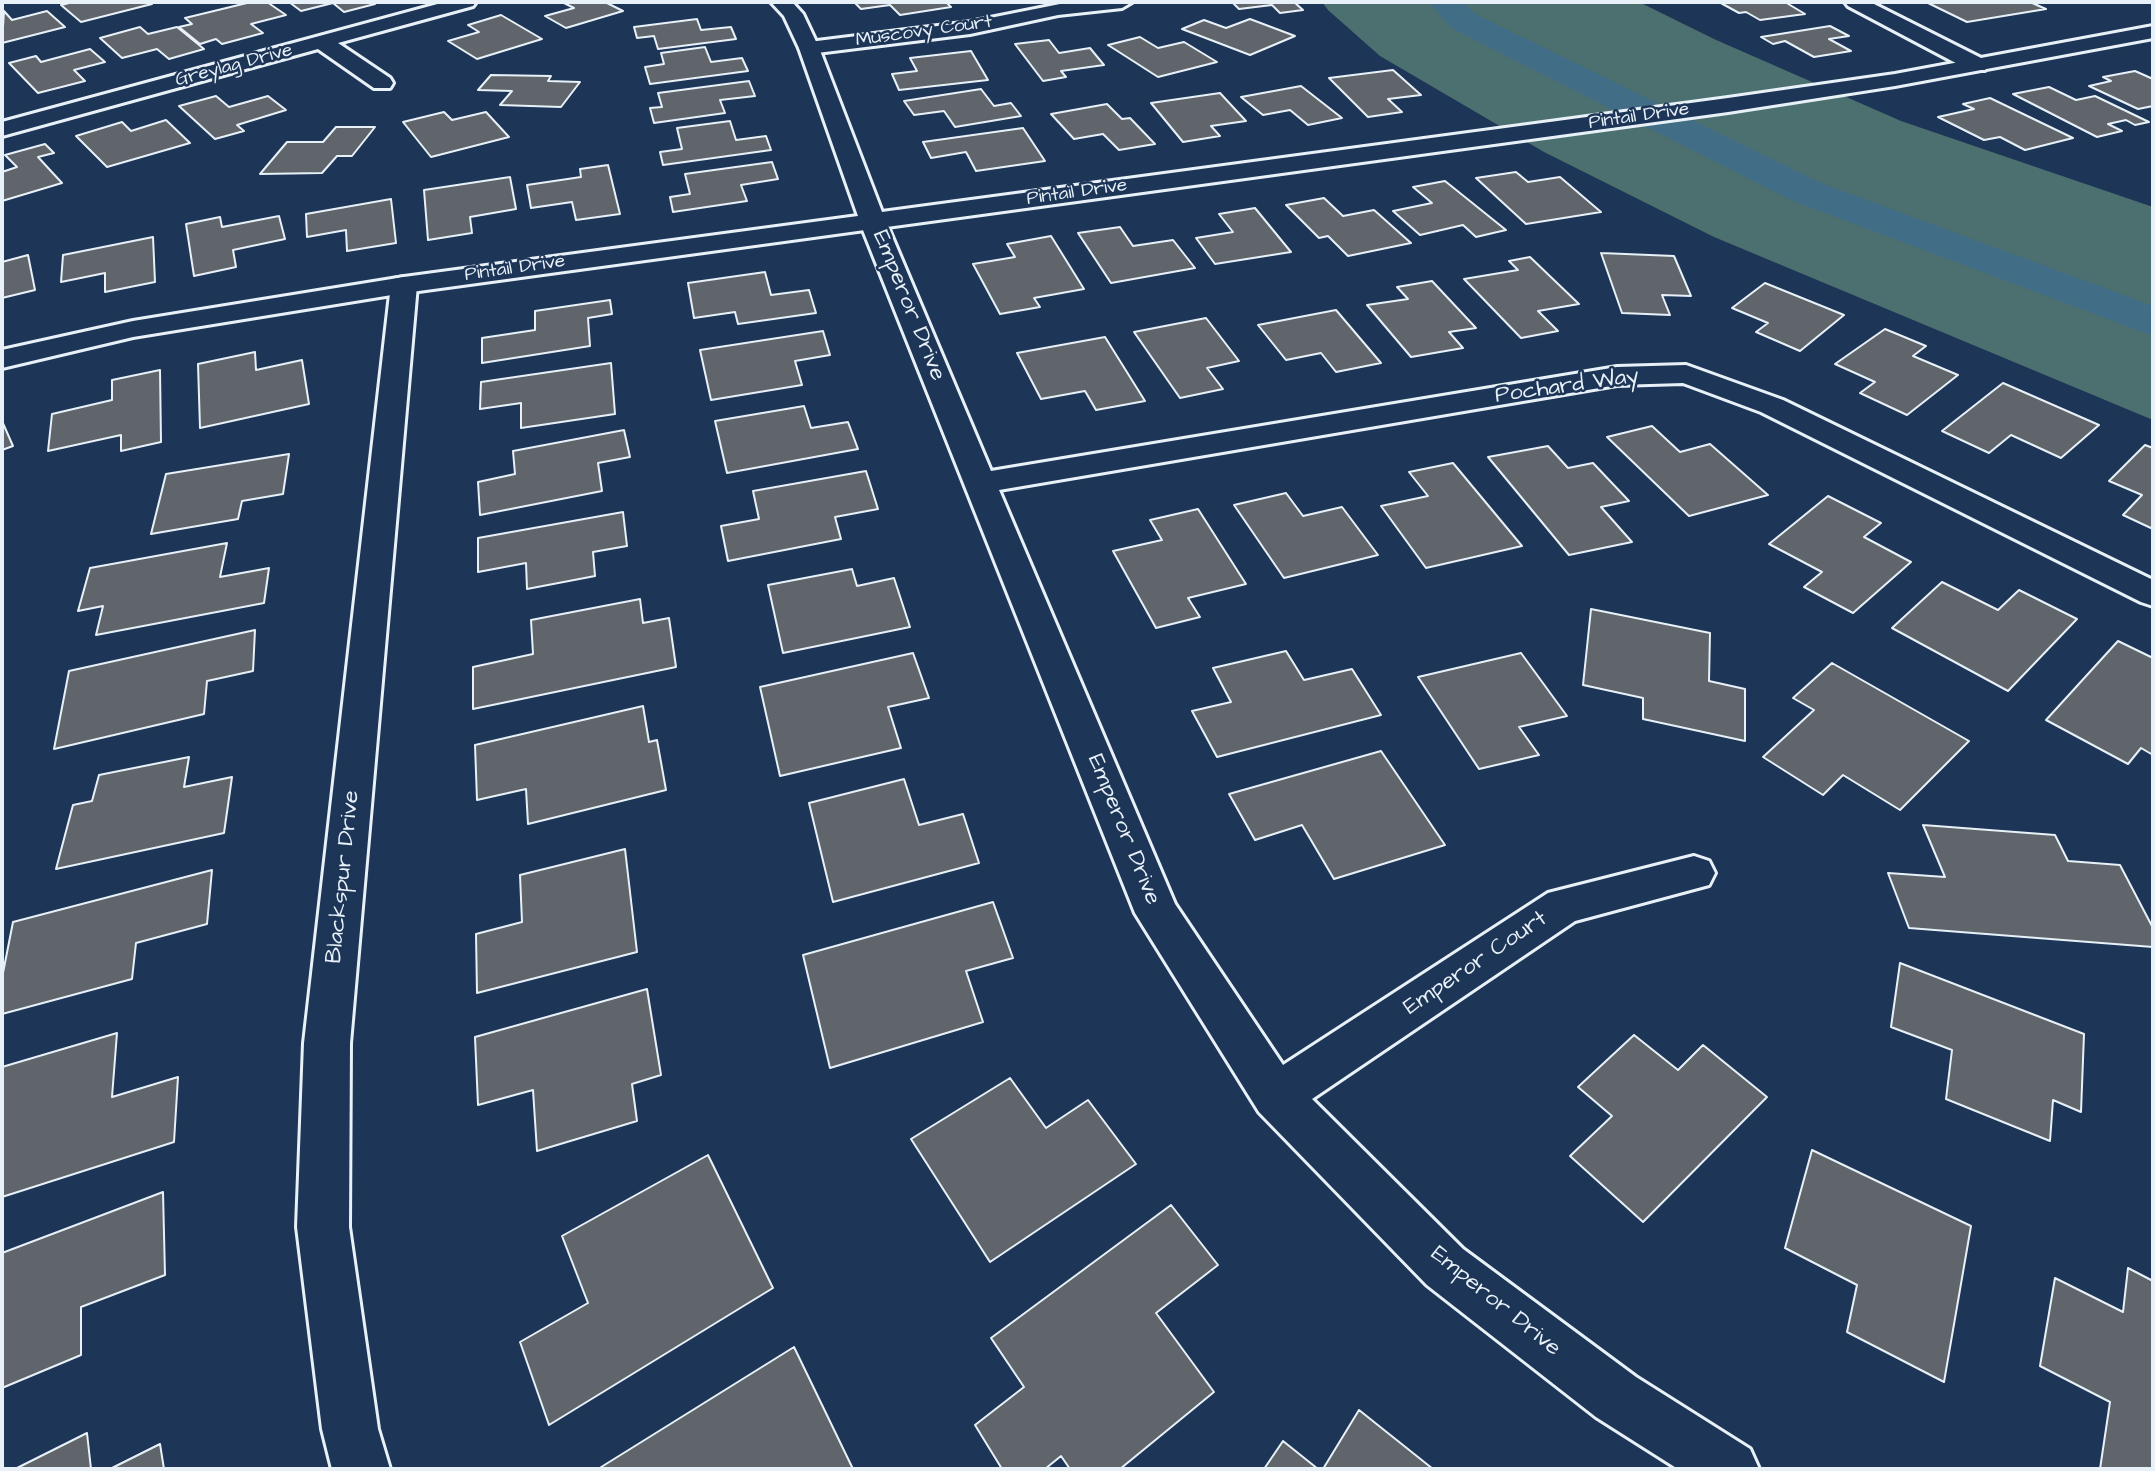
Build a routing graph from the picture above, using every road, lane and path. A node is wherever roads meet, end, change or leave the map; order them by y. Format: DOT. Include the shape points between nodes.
graph roads {
  1 [pos="466,2"];
  2 [pos="781,2"];
  3 [pos="1122,2"];
  4 [pos="1855,2"];
  5 [pos="2153,33"];
  6 [pos="322,41"];
  7 [pos="809,48"];
  8 [pos="1977,65"];
  9 [pos="382,83"];
  10 [pos="2,129"];
  11 [pos="872,220"];
  12 [pos="404,285"];
  13 [pos="2,359"];
  14 [pos="980,483"];
  15 [pos="2153,594"];
  16 [pos="1694,873"];
  17 [pos="1276,1096"];
  18 [pos="360,1469"];
  19 [pos="1730,1469"];
  1 -- 6 [label="street, Greylag Drive"];
  2 -- 7 [label="street, Emperor Drive" via="793,14"];
  3 -- 7 [label="street, Muscovy Court" via="1058,9 970,28"];
  4 -- 8 [label="street"];
  5 -- 8 [label="street, Pintail Drive"];
  6 -- 9 [label="street"];
  6 -- 10 [label="street, Greylag Drive"];
  7 -- 11 [label="street, Emperor Drive"];
  8 -- 11 [label="street, Pintail Drive" via="1728,105"];
  11 -- 12 [label="street, Pintail Drive"];
  11 -- 14 [label="street, Emperor Drive"];
  12 -- 13 [label="street, Pintail Drive" via="133,328"];
  12 -- 18 [label="street, Blackspur Drive" via="327,1043 323,1227 350,1429"];
  14 -- 15 [label="street, Pochard Way" via="1617,376 1686,374 1772,406"];
  14 -- 17 [label="street, Emperor Drive" via="1157,913"];
  16 -- 17 [label="street, Emperor Court" via="1563,906"];
  17 -- 19 [label="street, Emperor Drive" via="1446,1267 1616,1397"];
}
